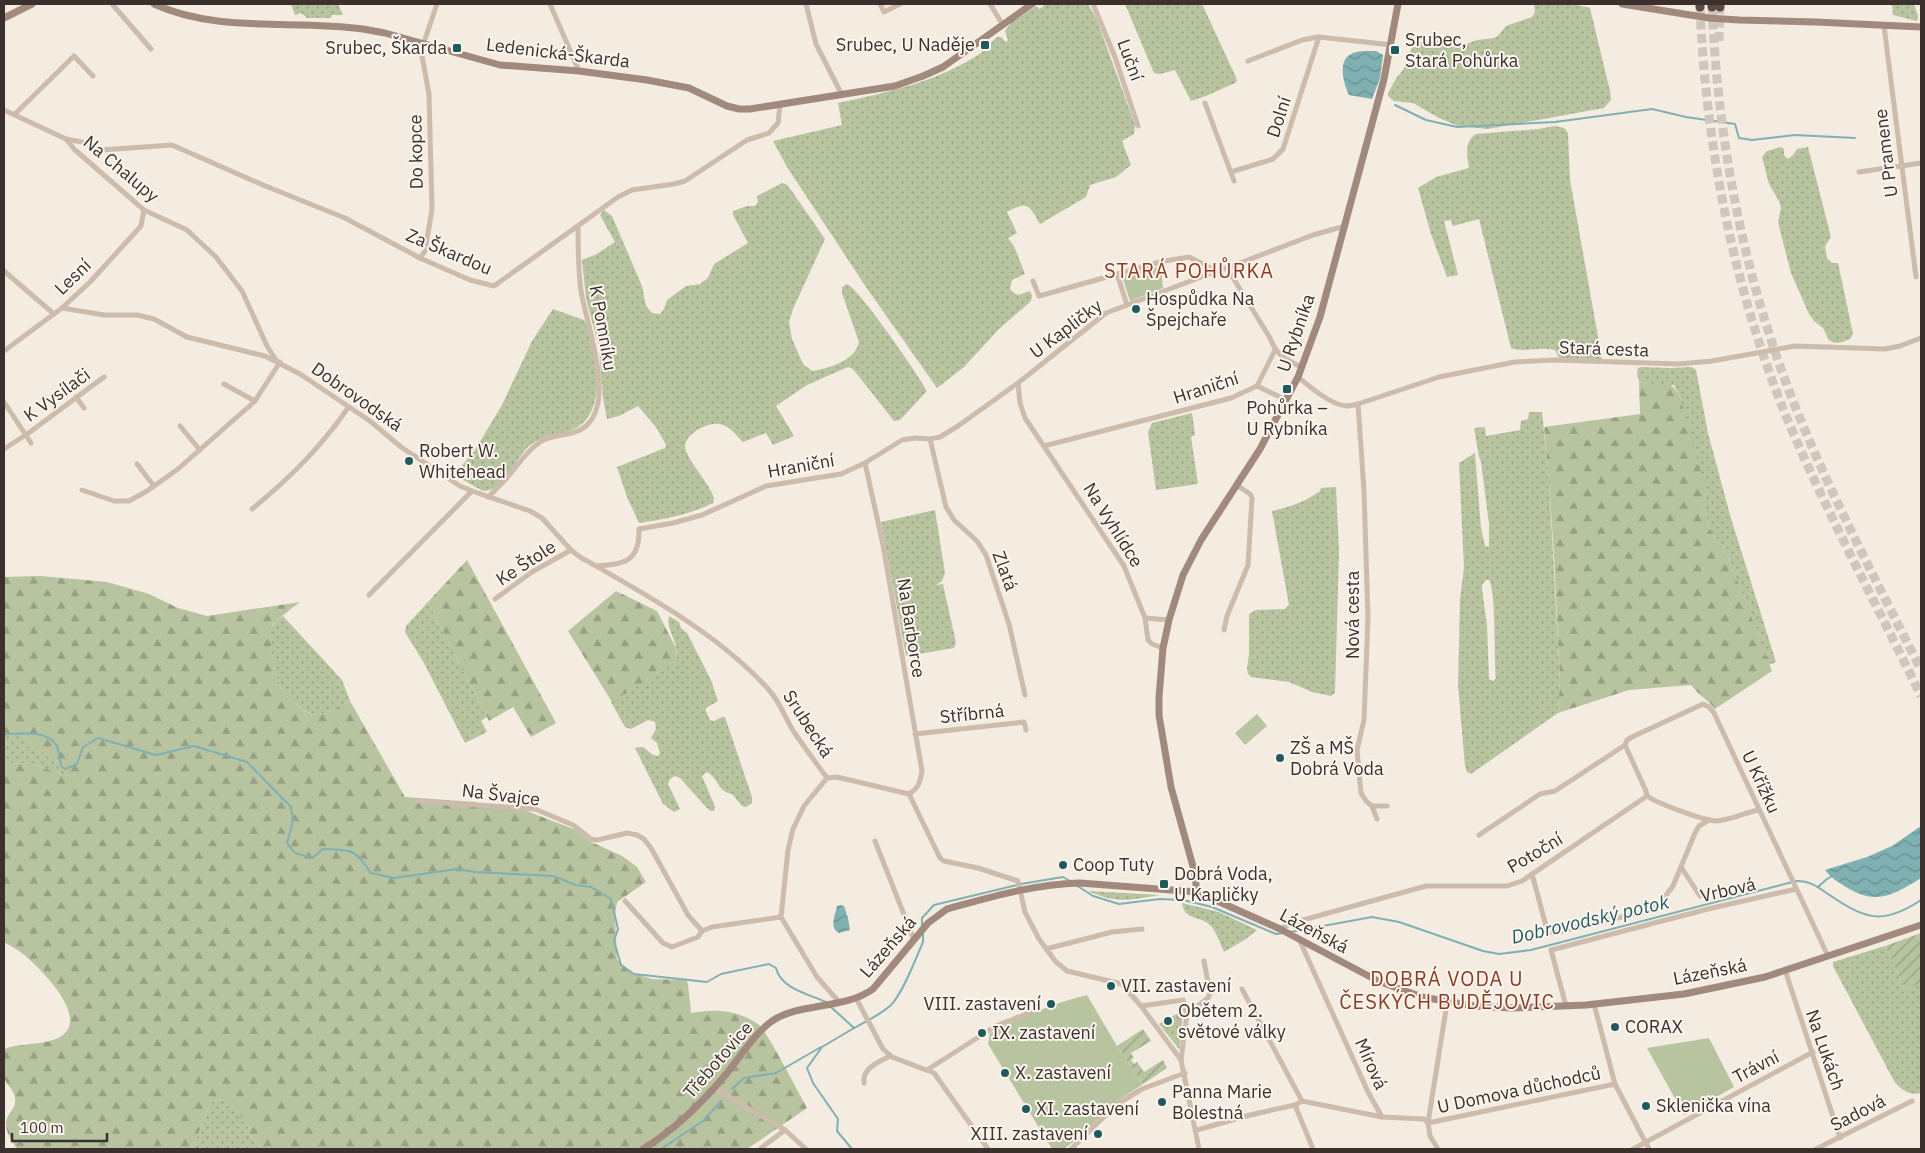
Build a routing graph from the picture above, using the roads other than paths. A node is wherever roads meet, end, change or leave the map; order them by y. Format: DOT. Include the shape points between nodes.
graph roads {
  1 [pos="32,4"];
  2 [pos="112,4"];
  3 [pos="154,4"];
  4 [pos="437,4"];
  5 [pos="550,4"];
  6 [pos="806,4"];
  7 [pos="880,4"];
  8 [pos="900,4"];
  9 [pos="990,4"];
  10 [pos="1032,4"];
  11 [pos="1093,4"];
  12 [pos="1398,4"];
  13 [pos="1622,4"];
  14 [pos="166,7"];
  15 [pos="4,18"];
  16 [pos="1003,25"];
  17 [pos="1884,26"];
  18 [pos="1921,27"];
  19 [pos="1319,37"];
  20 [pos="423,44"];
  21 [pos="1392,45"];
  22 [pos="151,49"];
  23 [pos="1248,61"];
  24 [pos="579,71"];
  25 [pos="93,76"];
  26 [pos="842,95"];
  27 [pos="1205,103"];
  28 [pos="780,104"];
  29 [pos="4,110"];
  30 [pos="15,114"];
  31 [pos="1138,126"];
  32 [pos="66,139"];
  33 [pos="1921,163"];
  34 [pos="1901,166"];
  35 [pos="1231,172"];
  36 [pos="1859,172"];
  37 [pos="1234,180"];
  38 [pos="144,210"];
  39 [pos="578,226"];
  40 [pos="1345,226"];
  41 [pos="420,258"];
  42 [pos="1227,268"];
  43 [pos="4,271"];
  44 [pos="1217,271"];
  45 [pos="1117,274"];
  46 [pos="1916,277"];
  47 [pos="1033,281"];
  48 [pos="1128,305"];
  49 [pos="62,308"];
  50 [pos="54,314"];
  51 [pos="1921,338"];
  52 [pos="1275,350"];
  53 [pos="4,351"];
  54 [pos="278,361"];
  55 [pos="1302,367"];
  56 [pos="104,377"];
  57 [pos="1298,377"];
  58 [pos="1018,383"];
  59 [pos="224,384"];
  60 [pos="1257,386"];
  61 [pos="76,398"];
  62 [pos="255,400"];
  63 [pos="1286,400"];
  64 [pos="4,402"];
  65 [pos="1358,404"];
  66 [pos="84,408"];
  67 [pos="348,408"];
  68 [pos="180,426"];
  69 [pos="26,435"];
  70 [pos="930,439"];
  71 [pos="30,443"];
  72 [pos="1044,446"];
  73 [pos="4,449"];
  74 [pos="200,450"];
  75 [pos="865,463"];
  76 [pos="137,464"];
  77 [pos="154,486"];
  78 [pos="1238,486"];
  79 [pos="82,490"];
  80 [pos="472,491"];
  81 [pos="488,497"];
  82 [pos="252,509"];
  83 [pos="571,550"];
  84 [pos="596,566"];
  85 [pos="369,595"];
  86 [pos="495,599"];
  87 [pos="1145,618"];
  88 [pos="684,619"];
  89 [pos="1169,620"];
  90 [pos="1224,630"];
  91 [pos="1163,648"];
  92 [pos="1025,695"];
  93 [pos="1026,730"];
  94 [pos="915,734"];
  95 [pos="1625,745"];
  96 [pos="826,778"];
  97 [pos="909,794"];
  98 [pos="1647,796"];
  99 [pos="418,801"];
  100 [pos="1372,806"];
  101 [pos="1387,806"];
  102 [pos="1758,810"];
  103 [pos="1377,819"];
  104 [pos="1709,820"];
  105 [pos="1479,835"];
  106 [pos="875,841"];
  107 [pos="1681,867"];
  108 [pos="1532,874"];
  109 [pos="1019,886"];
  110 [pos="1795,888"];
  111 [pos="1197,892"];
  112 [pos="1700,896"];
  113 [pos="625,902"];
  114 [pos="781,917"];
  115 [pos="1921,925"];
  116 [pos="1142,929"];
  117 [pos="1280,929"];
  118 [pos="702,931"];
  119 [pos="916,938"];
  120 [pos="1299,939"];
  121 [pos="1046,949"];
  122 [pos="1828,956"];
  123 [pos="1204,960"];
  124 [pos="1785,970"];
  125 [pos="1242,989"];
  126 [pos="856,998"];
  127 [pos="838,1003"];
  128 [pos="1447,1003"];
  129 [pos="1594,1004"];
  130 [pos="823,1006"];
  131 [pos="1142,1006"];
  132 [pos="1566,1006"];
  133 [pos="1039,1009"];
  134 [pos="1188,1014"];
  135 [pos="1812,1052"];
  136 [pos="890,1056"];
  137 [pos="1182,1060"];
  138 [pos="927,1070"];
  139 [pos="1185,1073"];
  140 [pos="864,1083"];
  141 [pos="1615,1084"];
  142 [pos="714,1088"];
  143 [pos="1302,1101"];
  144 [pos="1912,1101"];
  145 [pos="1295,1105"];
  146 [pos="1382,1117"];
  147 [pos="1428,1124"];
  148 [pos="785,1130"];
  149 [pos="1197,1130"];
  150 [pos="1840,1138"];
  151 [pos="1646,1142"];
  152 [pos="643,1149"];
  153 [pos="760,1149"];
  154 [pos="806,1149"];
  155 [pos="988,1149"];
  156 [pos="1071,1149"];
  157 [pos="1199,1149"];
  158 [pos="1313,1149"];
  159 [pos="1438,1149"];
  160 [pos="1633,1149"];
  161 [pos="1650,1149"];
  162 [pos="1816,1149"];
  1 -- 15 [label="street"];
  2 -- 22 [label="street"];
  3 -- 14 [label="street, Ledenická-Škarda"];
  4 -- 20 [label="street"];
  5 -- 24 [label="street"];
  6 -- 26 [label="street" via="816,44"];
  7 -- 8 [label="street" via="884,12"];
  9 -- 16 [label="street"];
  10 -- 16 [label="street, Ledenická-Škarda"];
  11 -- 31 [label="street, Luční"];
  12 -- 21 [label="street, U Rybníka"];
  13 -- 17 [label="street" via="1731,20"];
  14 -- 20 [label="street, Ledenická-Škarda" via="193,18 363,29"];
  16 -- 26 [label="street, Ledenická-Škarda" via="943,67 923,76 895,86"];
  17 -- 18 [label="street"];
  17 -- 34 [label="street, U Pramene"];
  19 -- 21 [label="street"];
  19 -- 23 [label="street" via="1302,40"];
  19 -- 35 [label="street, Dolní" via="1283,149 1273,159"];
  20 -- 24 [label="street, Ledenická-Škarda" via="500,65"];
  20 -- 41 [label="street, Do kopce" via="429,94 432,209 425,251"];
  21 -- 40 [label="street, U Rybníka"];
  24 -- 28 [label="street, Ledenická-Škarda" via="689,88 739,109"];
  25 -- 30 [label="street" via="74,56"];
  26 -- 28 [label="street, Ledenická-Škarda"];
  27 -- 35 [label="street"];
  28 -- 39 [label="street, Za Škardou" via="778,123 769,133 747,140 685,181 632,190"];
  29 -- 30 [label="street, Na Chalupy"];
  30 -- 32 [label="street, Na Chalupy"];
  32 -- 38 [label="street, Na Chalupy" via="74,150"];
  32 -- 41 [label="street, Za Škardou" via="100,150 172,145 345,218"];
  33 -- 34 [label="street"];
  34 -- 36 [label="street"];
  34 -- 46 [label="street, U Pramene"];
  35 -- 37 [label="street"];
  38 -- 49 [label="street, Lesní" via="141,226"];
  38 -- 54 [label="street, Na Chalupy" via="187,230 216,257 242,291 267,346"];
  39 -- 41 [label="street, Za Škardou" via="494,286 470,280"];
  39 -- 81 [label="street, K Pomníku" via="581,292 596,349 599,380 592,419 576,432 535,446"];
  40 -- 42 [label="street, U Kapličky"];
  40 -- 55 [label="street, U Rybníka" via="1320,317"];
  42 -- 44 [label="street, U Kapličky"];
  42 -- 52 [label="street"];
  43 -- 50 [label="street"];
  44 -- 45 [label="street, U Kapličky" via="1189,257"];
  44 -- 48 [label="street, U Kapličky"];
  45 -- 47 [label="street, U Kapličky" via="1039,296"];
  45 -- 48 [label="street"];
  48 -- 58 [label="street, U Kapličky" via="1106,313"];
  49 -- 50 [label="street, Lesní"];
  49 -- 54 [label="street, Dobrovodská" via="104,315 138,315 154,319 186,337"];
  50 -- 53 [label="street, Lesní"];
  51 -- 65 [label="street, Stará cesta" via="1885,349 1795,346 1686,364 1515,362 1439,377"];
  52 -- 55 [label="street" via="1283,358"];
  52 -- 60 [label="street"];
  54 -- 62 [label="street"];
  54 -- 67 [label="street, Dobrovodská"];
  55 -- 57 [label="street, U Rybníka"];
  56 -- 61 [label="street, K Vysílači"];
  57 -- 63 [label="street, U Rybníka"];
  57 -- 65 [label="street, Stará cesta" via="1336,403 1346,406"];
  58 -- 70 [label="street, Hraniční" via="958,426"];
  58 -- 72 [label="street, Na Vyhlídce" via="1025,418"];
  59 -- 62 [label="street"];
  60 -- 63 [label="street, Hraniční"];
  60 -- 72 [label="street, Hraniční" via="1231,398"];
  61 -- 66 [label="street"];
  61 -- 69 [label="street, K Vysílači"];
  62 -- 74 [label="street"];
  63 -- 78 [label="street, U Rybníka"];
  64 -- 69 [label="street, K Vysílači"];
  65 -- 100 [label="street, Nová cesta" via="1368,618 1364,720 1357,750 1361,793"];
  67 -- 80 [label="street, Dobrovodská" via="433,469"];
  67 -- 82 [label="street" via="317,450"];
  68 -- 74 [label="street"];
  69 -- 71 [label="street, K Vysílači"];
  69 -- 73 [label="street, K Vysílači"];
  70 -- 75 [label="street, Hraniční" via="902,440"];
  70 -- 92 [label="street, Zlatá" via="946,507 986,555 1009,624"];
  72 -- 87 [label="street, Na Vyhlídce" via="1124,566"];
  74 -- 77 [label="street"];
  75 -- 84 [label="street, Hraniční" via="832,476 766,486 702,515 639,529 634,554 627,562"];
  75 -- 94 [label="street, Na Barborce" via="883,545"];
  76 -- 77 [label="street"];
  77 -- 79 [label="street" via="129,501 114,501"];
  78 -- 89 [label="street, U Rybníka" via="1201,540 1183,575"];
  78 -- 90 [label="street" via="1252,498 1248,565"];
  80 -- 81 [label="street, Dobrovodská"];
  80 -- 85 [label="street"];
  81 -- 83 [label="street, Dobrovodská" via="530,510 542,518"];
  83 -- 84 [label="street, Dobrovodská"];
  83 -- 86 [label="street, Ke Štole" via="532,572"];
  84 -- 88 [label="street, Dobrovodská"];
  87 -- 89 [label="street"];
  87 -- 91 [label="street, Na Vyhlídce" via="1148,640"];
  88 -- 96 [label="street, Srubecká" via="733,656 768,689"];
  89 -- 91 [label="street, U Rybníka"];
  91 -- 111 [label="street" via="1159,715 1171,787"];
  93 -- 94 [label="street, Stříbrná" via="1024,722"];
  94 -- 97 [label="street, Na Barborce" via="922,771 920,783"];
  95 -- 98 [label="street"];
  95 -- 102 [label="street, U Křížku" via="1632,737 1703,704 1714,713"];
  95 -- 105 [label="street, U Křížku" via="1555,791 1540,794"];
  96 -- 97 [label="street" via="837,777"];
  96 -- 114 [label="street, Srubecká" via="804,806 793,829"];
  97 -- 109 [label="street" via="937,854 943,860 978,868"];
  98 -- 104 [label="street"];
  98 -- 108 [label="street, Potoční"];
  99 -- 118 [label="street, Na Švajce" via="535,809 573,825 597,840 626,833 638,835 651,848 688,915"];
  100 -- 101 [label="street"];
  100 -- 103 [label="street, Nová cesta"];
  102 -- 104 [label="street"];
  102 -- 110 [label="street, U Křížku"];
  104 -- 107 [label="street" via="1699,826"];
  106 -- 119 [label="street"];
  107 -- 108 [label="street" via="1673,886 1660,902 1643,912 1556,934 1546,926"];
  107 -- 112 [label="street"];
  108 -- 117 [label="street, Potoční" via="1507,886 1426,886 1412,889"];
  109 -- 111 [label="street, Lázeňská" via="1080,883"];
  109 -- 119 [label="street, Lázeňská" via="947,909 928,923"];
  109 -- 121 [label="street" via="1025,912"];
  110 -- 122 [label="street, U Křížku"];
  110 -- 132 [label="street, Vrbová" via="1551,950"];
  111 -- 117 [label="street, Lázeňská"];
  113 -- 118 [label="street" via="664,943 672,947 698,937"];
  114 -- 118 [label="street"];
  114 -- 127 [label="street" via="817,977"];
  115 -- 122 [label="street"];
  116 -- 121 [label="street" via="1112,932"];
  117 -- 120 [label="street, Lázeňská"];
  119 -- 126 [label="street, Lázeňská" via="873,989"];
  120 -- 128 [label="street, Lázeňská" via="1378,982"];
  120 -- 146 [label="street, Mírová"];
  121 -- 131 [label="street" via="1067,971 1122,984"];
  122 -- 124 [label="street, Lázeňská"];
  123 -- 134 [label="street" via="1210,993"];
  124 -- 129 [label="street, Lázeňská" via="1684,994"];
  124 -- 135 [label="street, Na Lukách"];
  125 -- 143 [label="street"];
  126 -- 127 [label="street, Lázeňská"];
  126 -- 136 [label="street"];
  127 -- 130 [label="street, Lázeňská"];
  128 -- 132 [label="street, Lázeňská" via="1512,1008"];
  128 -- 147 [label="street"];
  129 -- 132 [label="street, Lázeňská"];
  129 -- 141 [label="street"];
  130 -- 142 [label="street, Třebotovice" via="774,1020"];
  131 -- 134 [label="street" via="1183,1000"];
  131 -- 137 [label="street"];
  133 -- 138 [label="street" via="996,1026"];
  134 -- 137 [label="street"];
  135 -- 150 [label="street, Na Lukách"];
  135 -- 151 [label="street, Trávní"];
  136 -- 138 [label="street"];
  136 -- 140 [label="street" via="869,1068"];
  137 -- 139 [label="street"];
  138 -- 155 [label="street" via="941,1081"];
  139 -- 149 [label="street"];
  139 -- 156 [label="street" via="1142,1089 1116,1105"];
  141 -- 147 [label="street, U Domova důchodců"];
  141 -- 151 [label="street"];
  142 -- 148 [label="street"];
  142 -- 152 [label="street, Třebotovice" via="693,1111"];
  143 -- 145 [label="street"];
  143 -- 146 [label="street, U Domova důchodců"];
  144 -- 150 [label="street, Sadová"];
  145 -- 149 [label="street"];
  145 -- 158 [label="street"];
  146 -- 147 [label="street, U Domova důchodců" via="1424,1119"];
  147 -- 159 [label="street" via="1430,1136"];
  148 -- 153 [label="street"];
  148 -- 154 [label="street"];
  149 -- 157 [label="street"];
  150 -- 162 [label="street, Sadová"];
  151 -- 160 [label="street, Trávní"];
  151 -- 161 [label="street"];
}
